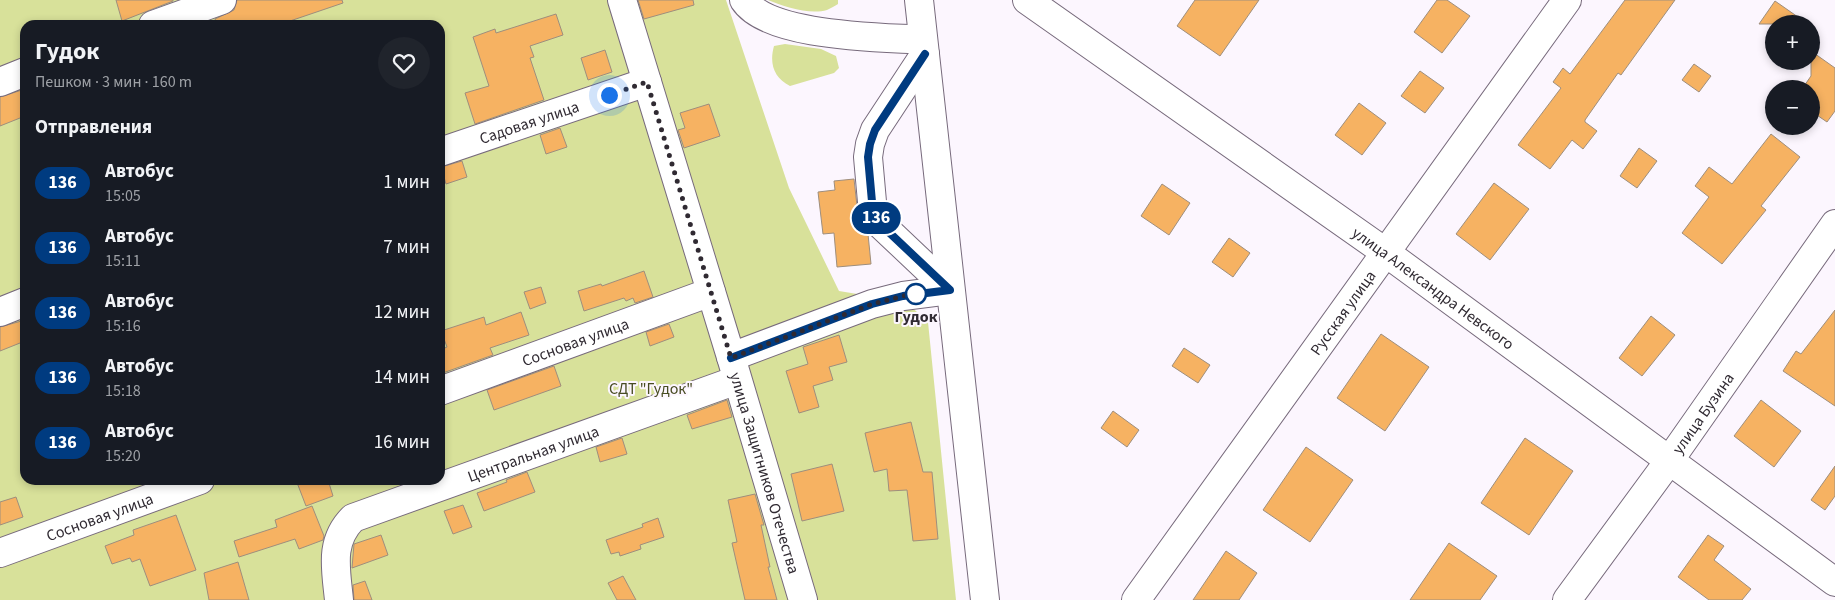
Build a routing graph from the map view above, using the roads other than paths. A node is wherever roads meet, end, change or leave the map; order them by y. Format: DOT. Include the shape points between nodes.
graph roads {
  1 [pos="222,0"];
  2 [pos="622,0"];
  3 [pos="744,0"];
  4 [pos="919,0"];
  5 [pos="1027,0"];
  6 [pos="1567,0"];
  7 [pos="167,20"];
  8 [pos="924,47"];
  9 [pos="20,74"];
  10 [pos="0,82"];
  11 [pos="647,82"];
  12 [pos="445,150"];
  13 [pos="1835,224"];
  14 [pos="1385,252"];
  15 [pos="950,290"];
  16 [pos="711,292"];
  17 [pos="20,304"];
  18 [pos="0,312"];
  19 [pos="734,369"];
  20 [pos="445,389"];
  21 [pos="1669,461"];
  22 [pos="445,482"];
  23 [pos="186,485"];
  24 [pos="438,485"];
  25 [pos="0,553"];
  26 [pos="1835,582"];
  27 [pos="339,600"];
  28 [pos="803,600"];
  29 [pos="985,600"];
  30 [pos="1136,600"];
  31 [pos="1567,600"];
  1 -- 7 [label="street"];
  2 -- 11 [label="street, улица Защитников Отечества"];
  3 -- 8 [label="street" via="749,8 772,21 808,30"];
  4 -- 8 [label="street"];
  5 -- 14 [label="street, улица Александра Невского"];
  6 -- 14 [label="street, Русская улица"];
  8 -- 15 [label="street"];
  8 -- 15 [label="street" via="870,144 868,157 873,213 877,221"];
  9 -- 10 [label="street"];
  11 -- 12 [label="street, Садовая улица"];
  11 -- 16 [label="street, улица Защитников Отечества"];
  13 -- 21 [label="street, улица Бузина"];
  14 -- 21 [label="street, улица Александра Невского"];
  14 -- 30 [label="street, Русская улица"];
  15 -- 19 [label="street, Центральная улица" via="872,304"];
  15 -- 29 [label="street"];
  16 -- 19 [label="street, улица Защитников Отечества"];
  16 -- 20 [label="street, Сосновая улица"];
  17 -- 18 [label="street"];
  19 -- 22 [label="street, Центральная улица"];
  19 -- 28 [label="street, улица Защитников Отечества"];
  21 -- 26 [label="street, улица Александра Невского"];
  21 -- 31 [label="street, улица Бузина"];
  23 -- 25 [label="street, Сосновая улица"];
  24 -- 27 [label="street, Центральная улица" via="354,518 345,527 337,548"];
}
